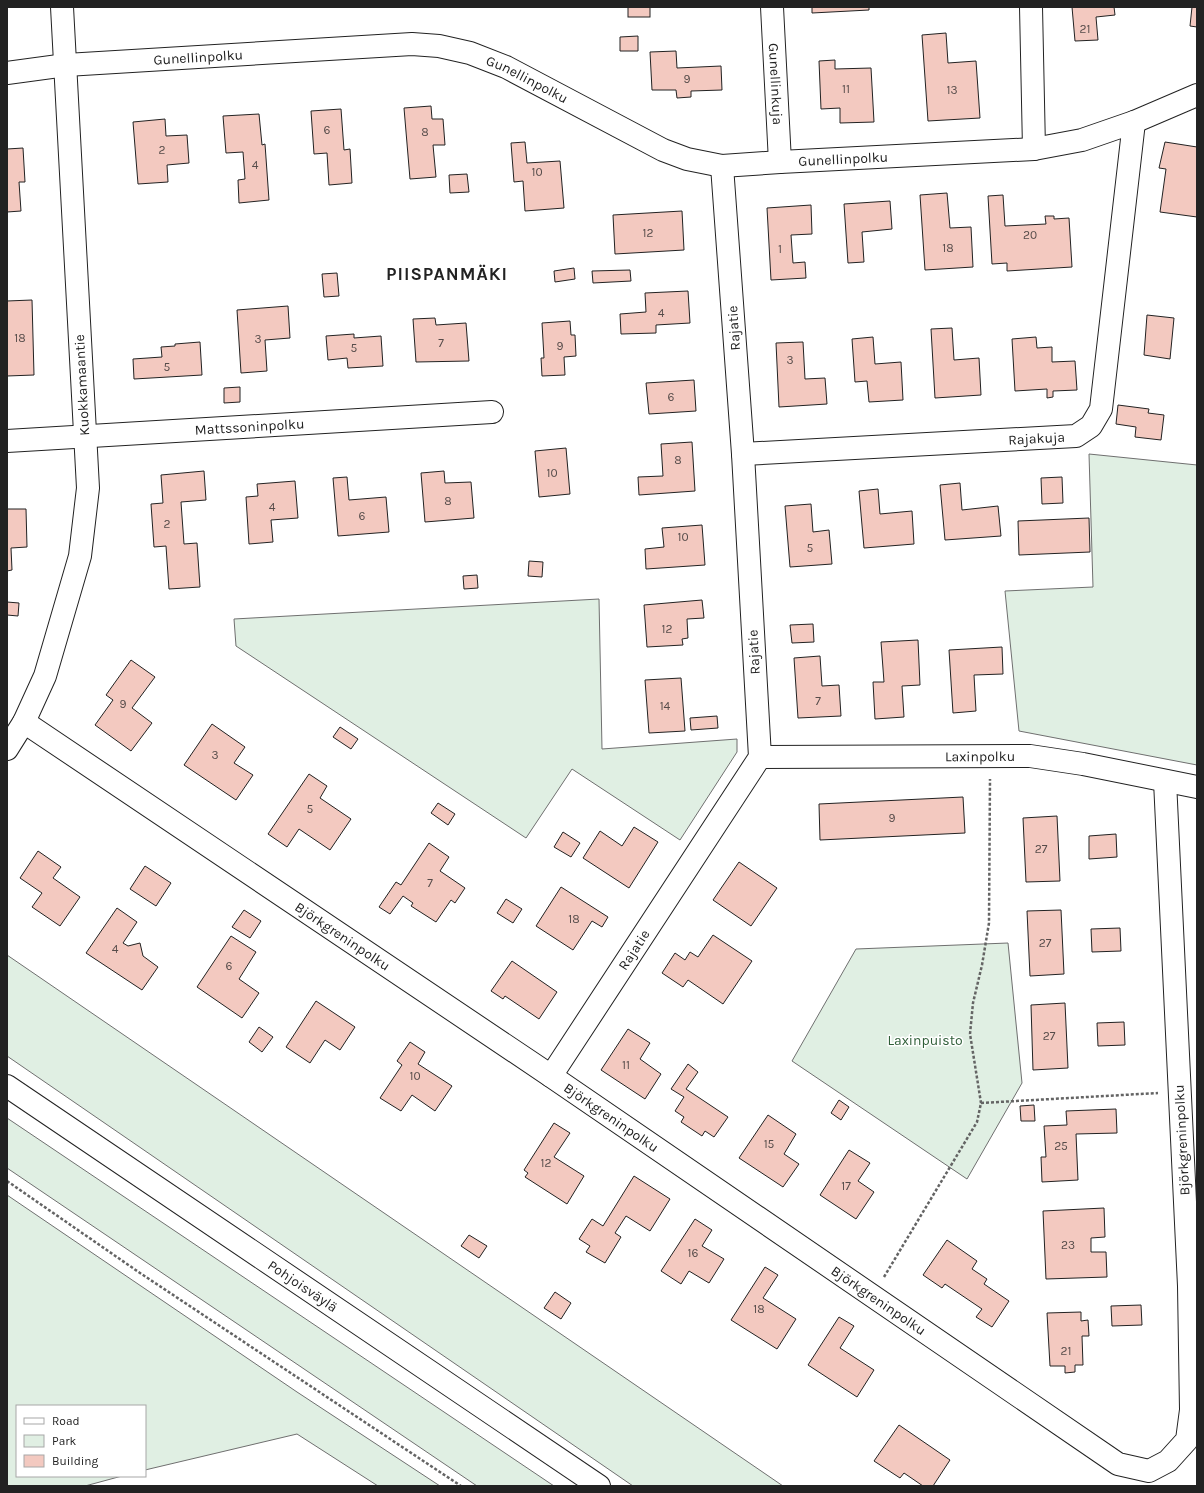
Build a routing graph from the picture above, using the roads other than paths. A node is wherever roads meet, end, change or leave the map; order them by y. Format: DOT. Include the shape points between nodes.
graph roads {
  1 [pos="62,7"];
  2 [pos="772,7"];
  3 [pos="1031,7"];
  4 [pos="66,65"];
  5 [pos="7,73"];
  6 [pos="1197,95"];
  7 [pos="1134,122"];
  8 [pos="1034,149"];
  9 [pos="780,162"];
  10 [pos="722,166"];
  11 [pos="492,412"];
  12 [pos="85,436"];
  13 [pos="7,441"];
  14 [pos="743,454"];
  15 [pos="24,722"];
  16 [pos="7,748"];
  17 [pos="760,757"];
  18 [pos="1164,781"];
  19 [pos="1197,787"];
  20 [pos="551,1076"];
  21 [pos="7,1086"];
  22 [pos="599,1486"];
  1 -- 4 [label="street, Kuokkamaantie"];
  2 -- 9 [label="street, Gunellinkuja"];
  3 -- 8 [label="street"];
  4 -- 5 [label="street, Gunellinpolku"];
  4 -- 10 [label="street, Gunellinpolku" via="404,45 439,46 470,53 506,68 663,150 687,159"];
  4 -- 12 [label="street, Kuokkamaantie"];
  6 -- 7 [label="street, Gunellinpolku"];
  7 -- 8 [label="street, Gunellinpolku" via="1082,140"];
  7 -- 14 [label="street, Rajakuja" via="1101,409 1091,426 1076,436"];
  8 -- 9 [label="street, Gunellinpolku"];
  9 -- 10 [label="street, Gunellinpolku"];
  10 -- 14 [label="street, Rajatie"];
  11 -- 12 [label="street, Mattssoninpolku"];
  12 -- 13 [label="street, Mattssoninpolku"];
  12 -- 15 [label="street, Kuokkamaantie" via="88,488 80,556 45,676"];
  14 -- 17 [label="street, Rajatie"];
  15 -- 16 [label="street, Kuokkamaantie"];
  15 -- 20 [label="street, Björkgreninpolku"];
  17 -- 18 [label="street, Laxinpolku" via="1030,756"];
  17 -- 20 [label="street, Rajatie"];
  18 -- 19 [label="street, Laxinpolku"];
  18 -- 20 [label="street, Björkgreninpolku" via="1189,1286 1191,1410 1187,1440 1168,1461 1149,1472 1118,1464"];
  21 -- 22 [label="street, Pohjoisväylä"];
}
